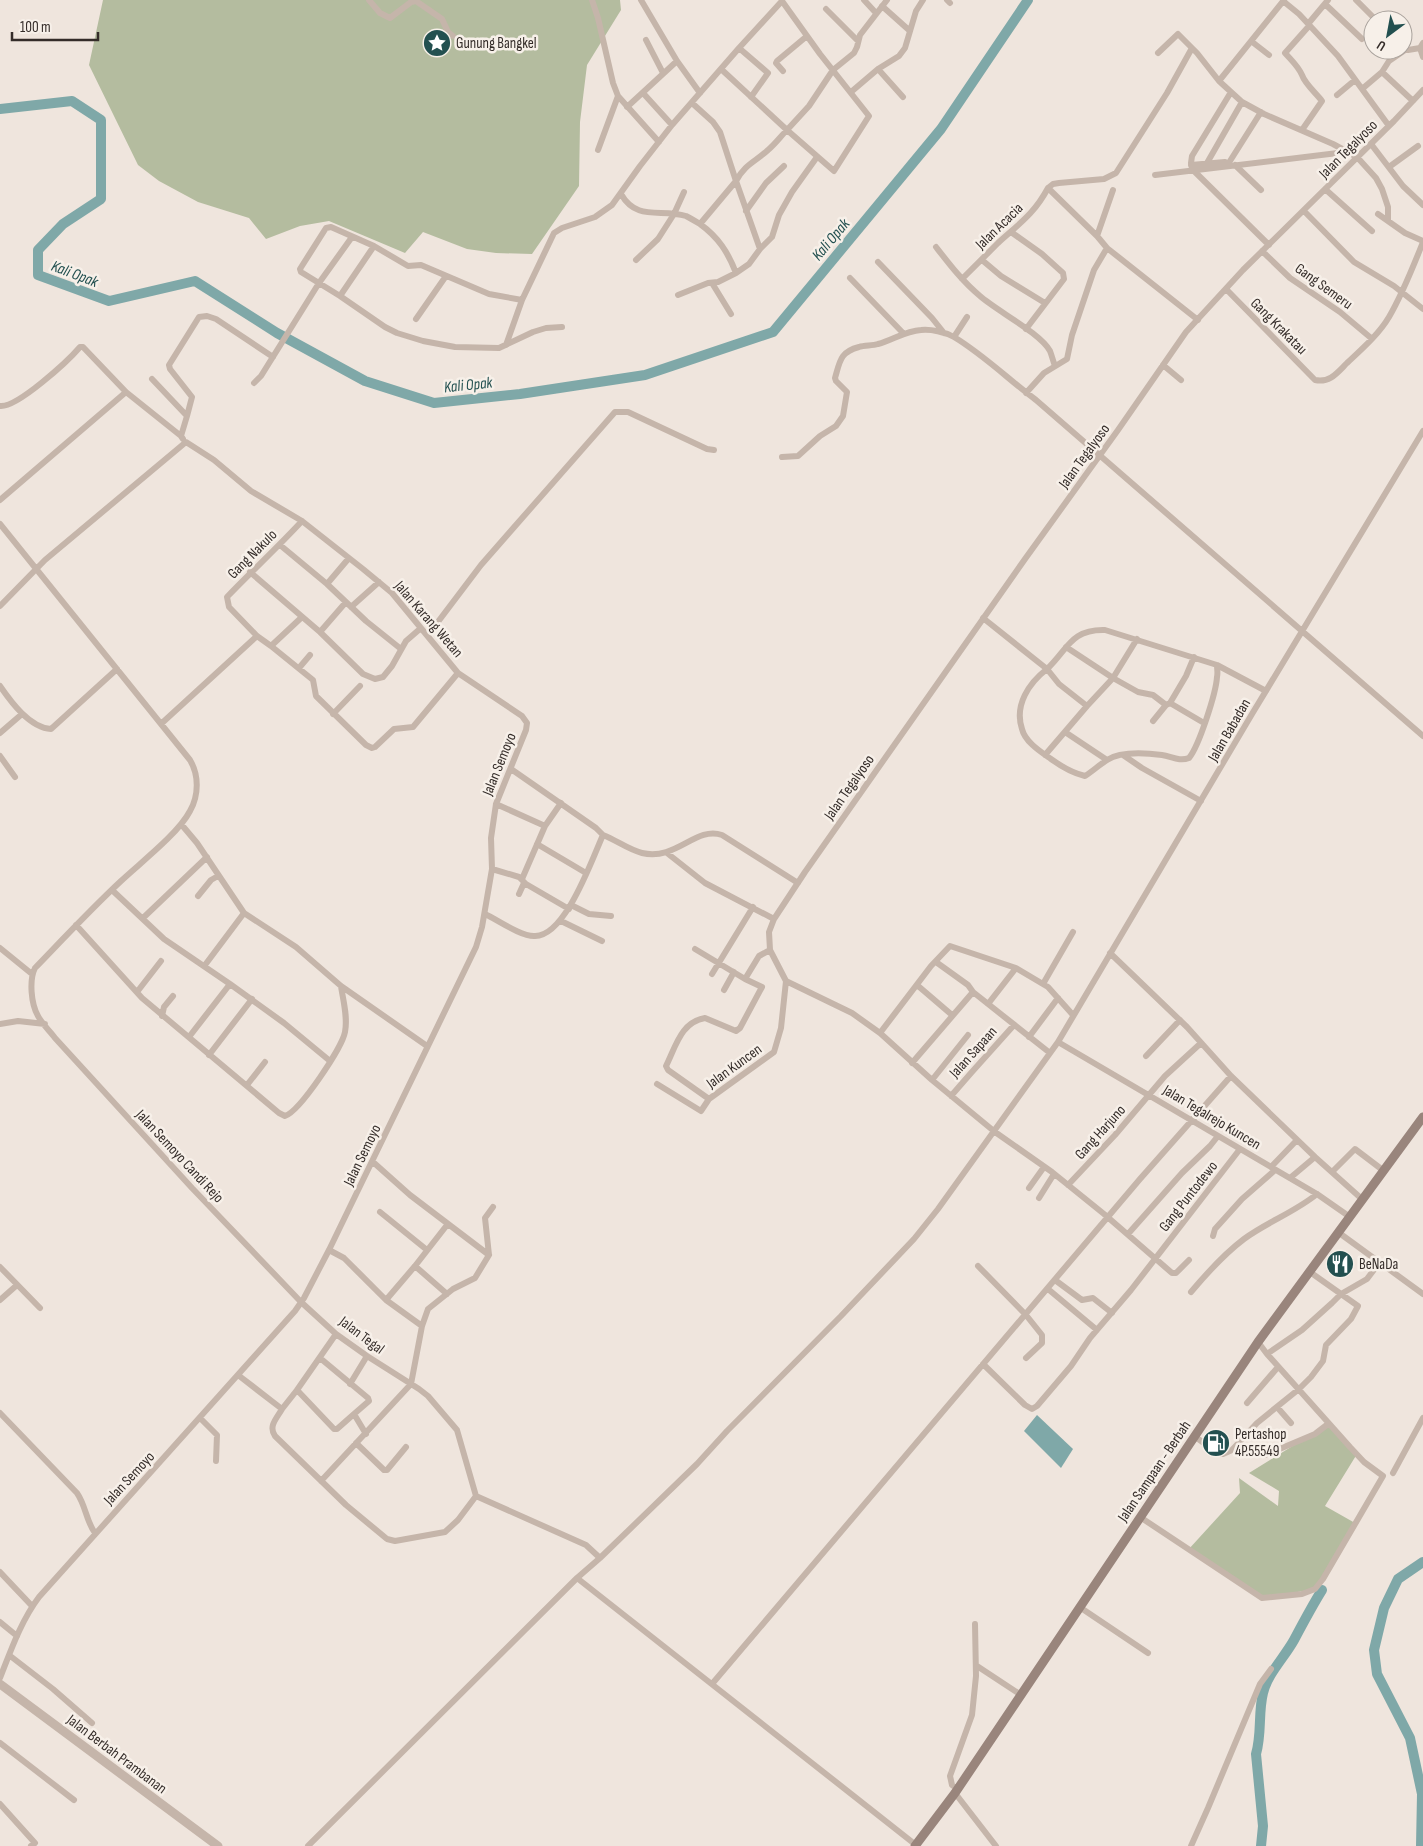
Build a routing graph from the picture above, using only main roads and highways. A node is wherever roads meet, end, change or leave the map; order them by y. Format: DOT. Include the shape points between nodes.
graph roads {
  1 [pos="1423,1117"];
  2 [pos="916,1845"];
  1 -- 2 [label="main road, Jalan Sampaan - Berbah" via="1258,1342 1081,1608"];
}
